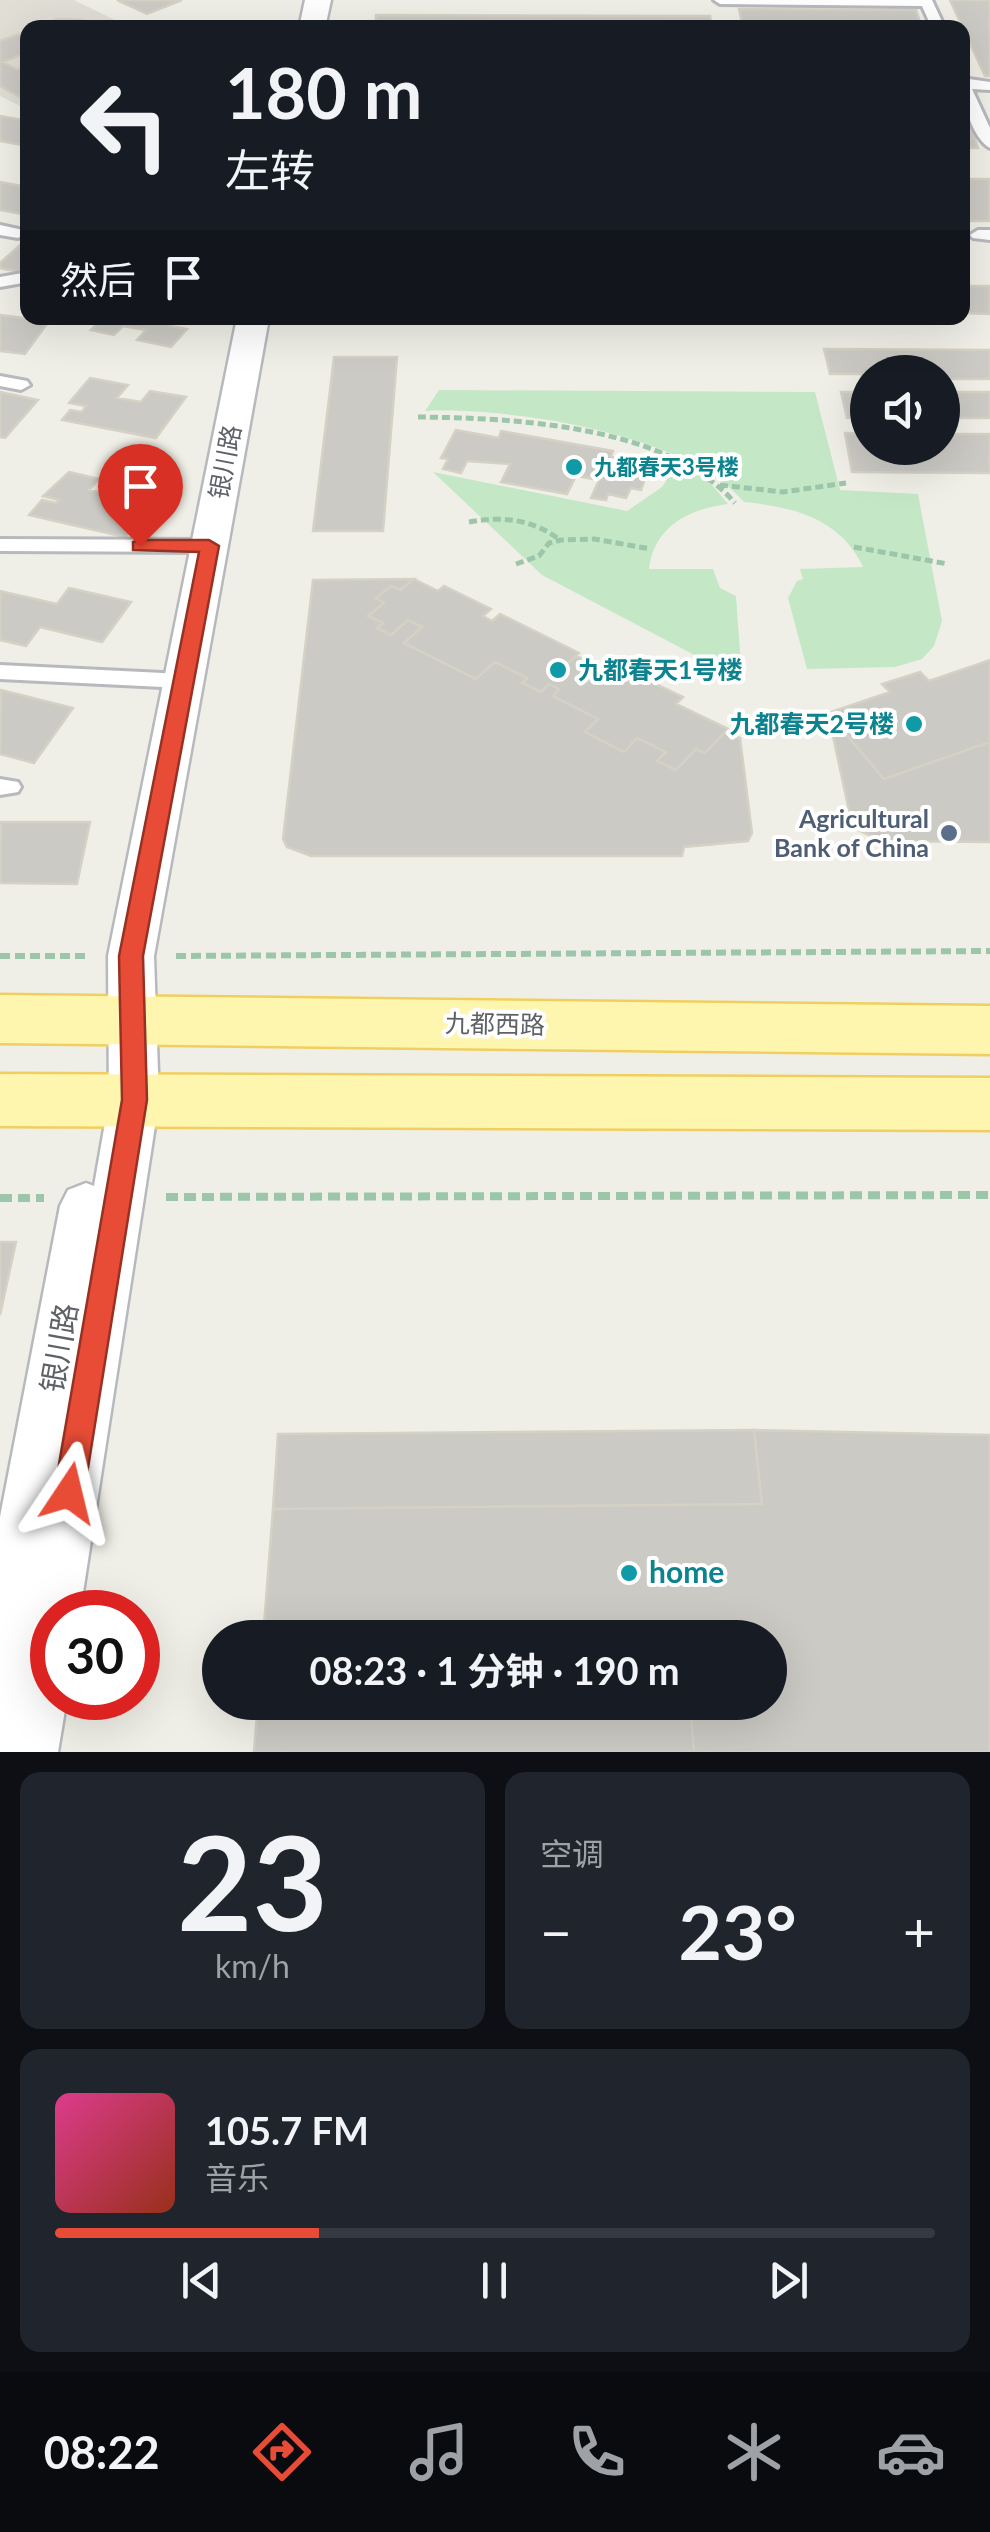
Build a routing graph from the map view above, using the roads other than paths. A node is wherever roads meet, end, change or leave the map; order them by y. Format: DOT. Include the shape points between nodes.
graph roads {
  1 [pos="720,0"];
  2 [pos="935,20"];
  3 [pos="970,107"];
  4 [pos="990,144"];
  5 [pos="0,230"];
  6 [pos="18,233"];
  7 [pos="251,325"];
  8 [pos="0,381"];
  9 [pos="21,384"];
  10 [pos="0,546"];
  11 [pos="209,546"];
  12 [pos="0,672"];
  13 [pos="184,681"];
  14 [pos="0,1020"];
  15 [pos="130,1020"];
  16 [pos="990,1030"];
  17 [pos="0,1100"];
  18 [pos="119,1100"];
  19 [pos="990,1104"];
  20 [pos="103,1198"];
  21 [pos="0,1680"];
  22 [pos="26,1752"];
  1 -- 2 [label="lane" via="927,2"];
  3 -- 4 [label="lane"];
  5 -- 6 [label="lane"];
  7 -- 11 [label="street, 银川路"];
  8 -- 9 [label="lane"];
  10 -- 11 [label="lane"];
  11 -- 13 [label="street, 银川路"];
  12 -- 13 [label="lane"];
  13 -- 15 [label="street, 银川路" via="131,956"];
  14 -- 15 [label="main road, 九都西路"];
  15 -- 16 [label="main road, 九都西路"];
  15 -- 18 [label="street, 银川路"];
  17 -- 18 [label="main road"];
  18 -- 19 [label="main road"];
  18 -- 20 [label="street, 银川路"];
  20 -- 21 [label="street, 银川路"];
  20 -- 22 [label="street, 银川路"];
}
